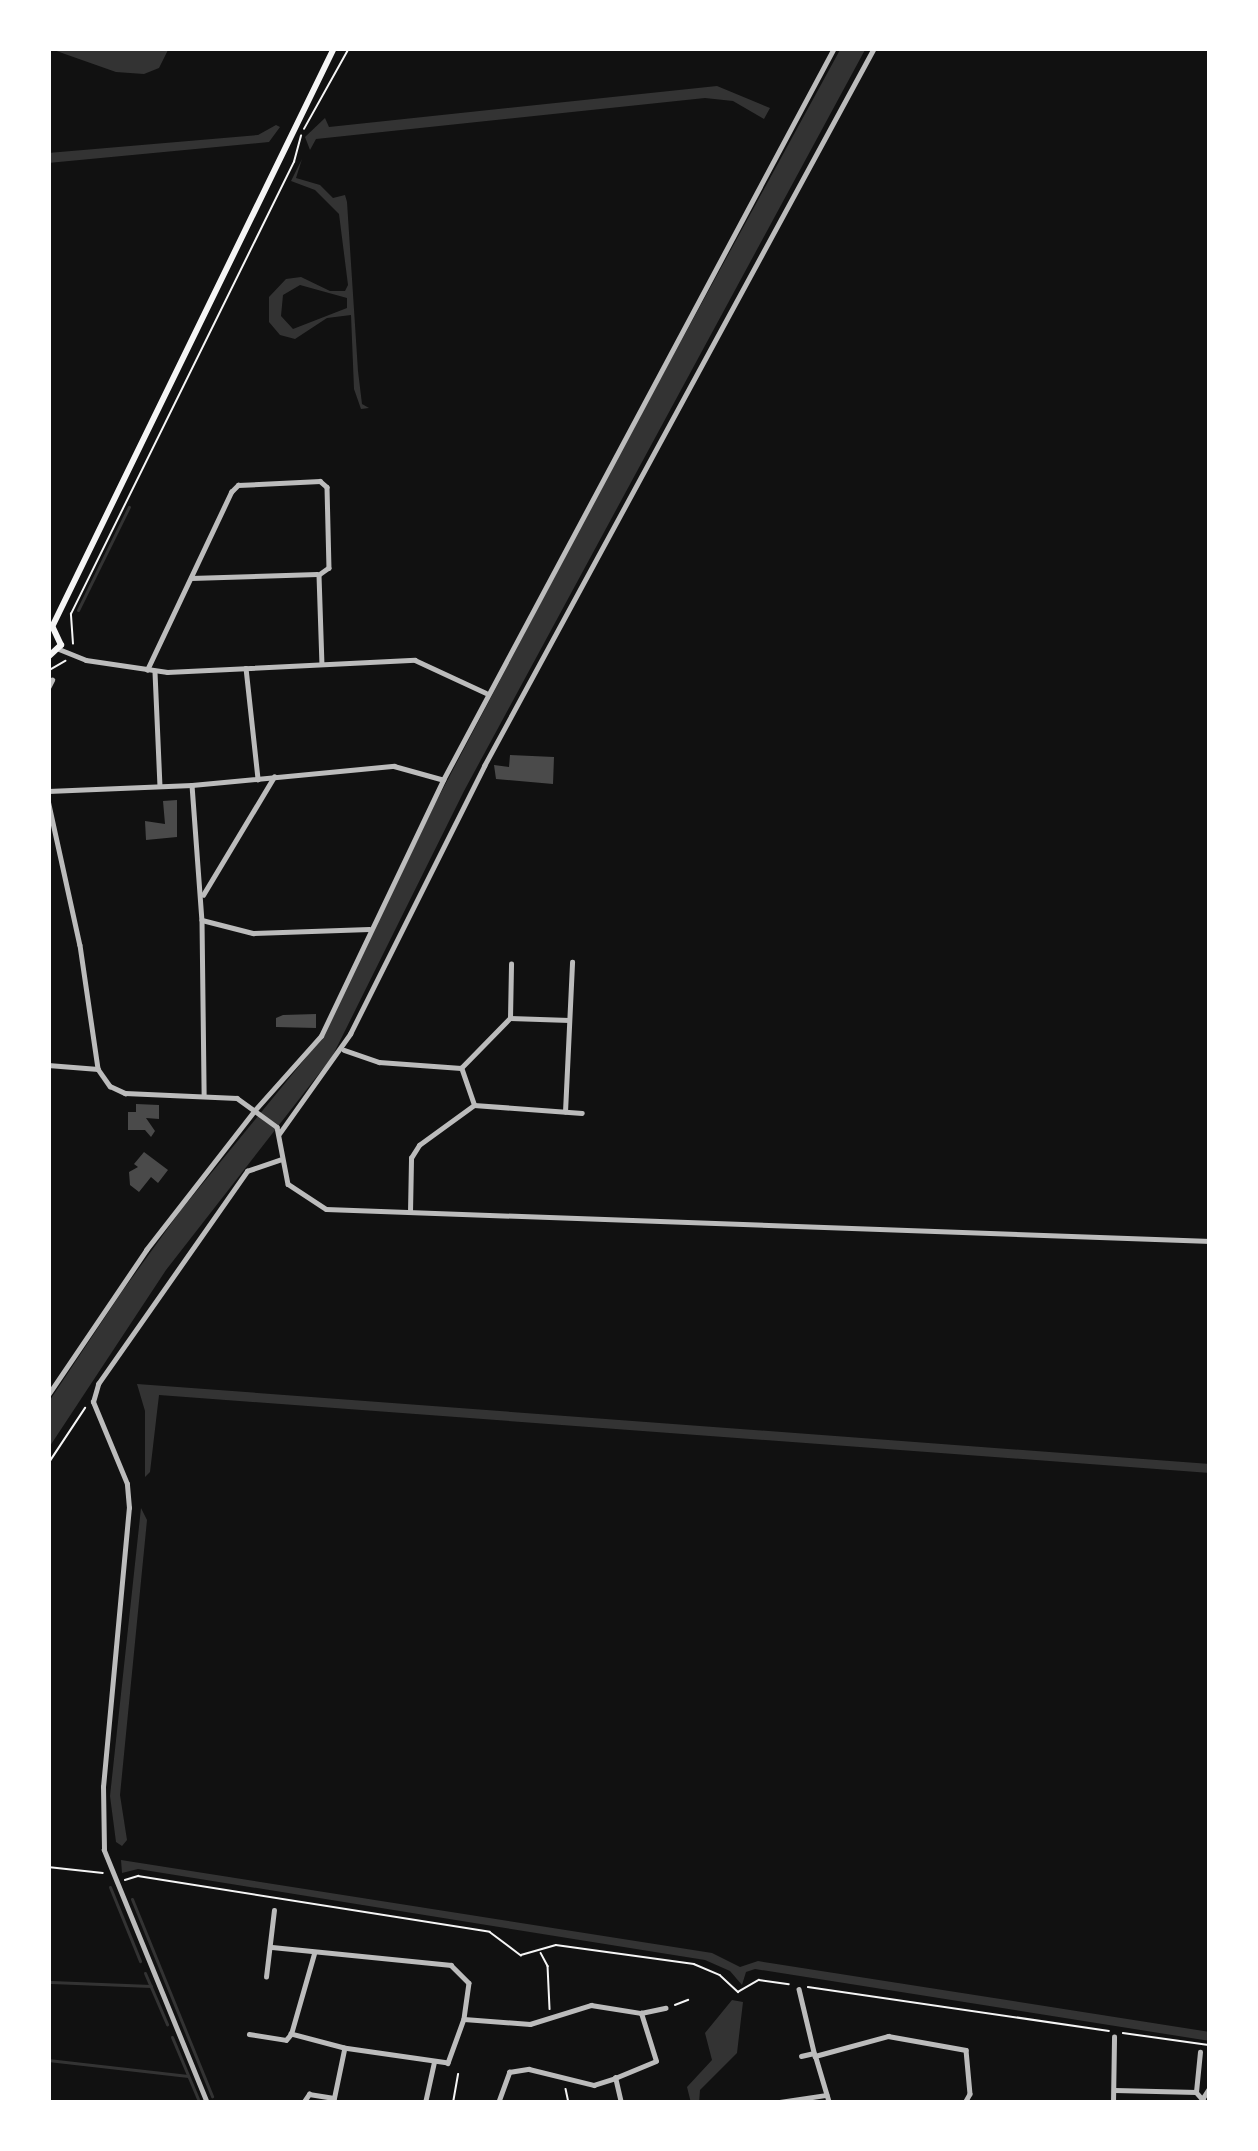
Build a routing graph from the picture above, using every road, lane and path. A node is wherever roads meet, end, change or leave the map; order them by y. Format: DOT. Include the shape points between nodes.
graph roads {
  1 [pos="334,48"];
  2 [pos="349,48"];
  3 [pos="834,48"];
  4 [pos="874,48"];
  5 [pos="319,574"];
  6 [pos="191,578"];
  7 [pos="50,626"];
  8 [pos="59,649"];
  9 [pos="71,654"];
  10 [pos="48,657"];
  11 [pos="322,664"];
  12 [pos="246,668"];
  13 [pos="151,670"];
  14 [pos="48,671"];
  15 [pos="52,680"];
  16 [pos="48,688"];
  17 [pos="489,694"];
  18 [pos="274,777"];
  19 [pos="258,779"];
  20 [pos="443,780"];
  21 [pos="192,785"];
  22 [pos="160,786"];
  23 [pos="48,790"];
  24 [pos="48,800"];
  25 [pos="201,898"];
  26 [pos="202,920"];
  27 [pos="370,930"];
  28 [pos="572,962"];
  29 [pos="511,964"];
  30 [pos="510,1018"];
  31 [pos="569,1020"];
  32 [pos="341,1049"];
  33 [pos="48,1065"];
  34 [pos="461,1068"];
  35 [pos="98,1069"];
  36 [pos="204,1094"];
  37 [pos="474,1106"];
  38 [pos="256,1111"];
  39 [pos="565,1112"];
  40 [pos="582,1113"];
  41 [pos="278,1130"];
  42 [pos="281,1159"];
  43 [pos="410,1212"];
  44 [pos="1210,1241"];
  45 [pos="48,1395"];
  46 [pos="92,1402"];
  47 [pos="48,1464"];
  48 [pos="48,1867"];
  49 [pos="111,1870"];
  50 [pos="116,1883"];
  51 [pos="274,1910"];
  52 [pos="272,1947"];
  53 [pos="538,1950"];
  54 [pos="314,1954"];
  55 [pos="266,1977"];
  56 [pos="799,1989"];
  57 [pos="688,2000"];
  58 [pos="664,2008"];
  59 [pos="641,2013"];
  60 [pos="552,2019"];
  61 [pos="464,2020"];
  62 [pos="249,2034"];
  63 [pos="291,2034"];
  64 [pos="1114,2037"];
  65 [pos="1210,2044"];
  66 [pos="344,2048"];
  67 [pos="1199,2052"];
  68 [pos="814,2054"];
  69 [pos="800,2056"];
  70 [pos="434,2062"];
  71 [pos="458,2074"];
  72 [pos="564,2075"];
  73 [pos="615,2078"];
  74 [pos="1210,2086"];
  75 [pos="1115,2090"];
  76 [pos="1196,2092"];
  77 [pos="827,2095"];
  78 [pos="334,2100"];
  79 [pos="1203,2102"];
  80 [pos="206,2103"];
  81 [pos="303,2103"];
  82 [pos="425,2103"];
  83 [pos="453,2103"];
  84 [pos="498,2103"];
  85 [pos="569,2103"];
  86 [pos="621,2103"];
  87 [pos="773,2103"];
  88 [pos="829,2103"];
  89 [pos="965,2103"];
  90 [pos="1113,2103"];
  1 -- 7 [label="main road"];
  2 -- 9 [label="path" via="71,614"];
  3 -- 17 [label="street"];
  4 -- 32 [label="street" via="484,766"];
  5 -- 6 [label="street"];
  5 -- 6 [label="street" via="329,568 324,483 238,485"];
  5 -- 11 [label="street"];
  6 -- 13 [label="street"];
  7 -- 8 [label="main road"];
  8 -- 9 [label="street"];
  8 -- 10 [label="main road"];
  9 -- 13 [label="street"];
  9 -- 14 [label="path"];
  11 -- 12 [label="street"];
  11 -- 17 [label="street" via="427,662"];
  12 -- 13 [label="street"];
  12 -- 19 [label="street"];
  13 -- 22 [label="street"];
  15 -- 16 [label="street"];
  17 -- 20 [label="street"];
  18 -- 19 [label="street"];
  18 -- 20 [label="street" via="394,766"];
  18 -- 25 [label="street"];
  19 -- 21 [label="street"];
  20 -- 27 [label="street"];
  21 -- 22 [label="street"];
  21 -- 25 [label="street"];
  22 -- 23 [label="street"];
  24 -- 35 [label="street"];
  25 -- 26 [label="street"];
  26 -- 27 [label="street" via="253,932"];
  26 -- 36 [label="street"];
  27 -- 38 [label="street" via="321,1036"];
  28 -- 31 [label="street"];
  29 -- 30 [label="street"];
  30 -- 31 [label="street"];
  30 -- 34 [label="street"];
  31 -- 39 [label="street"];
  32 -- 34 [label="street" via="379,1062"];
  32 -- 41 [label="street"];
  33 -- 35 [label="street"];
  34 -- 37 [label="street"];
  35 -- 36 [label="street" via="125,1094"];
  36 -- 38 [label="street" via="237,1098"];
  37 -- 39 [label="street"];
  37 -- 43 [label="street" via="411,1158"];
  38 -- 41 [label="street"];
  38 -- 45 [label="street" via="146,1250"];
  39 -- 40 [label="street"];
  41 -- 42 [label="street"];
  42 -- 43 [label="street" via="288,1184 313,1204"];
  42 -- 46 [label="street" via="247,1171"];
  43 -- 44 [label="street"];
  46 -- 47 [label="path"];
  46 -- 49 [label="street" via="127,1484 129,1508 101,1809"];
  48 -- 49 [label="path"];
  49 -- 50 [label="street"];
  50 -- 53 [label="path" via="138,1876 234,1891 490,1932 517,1954"];
  50 -- 80 [label="street"];
  51 -- 52 [label="street"];
  52 -- 54 [label="street"];
  52 -- 55 [label="street"];
  53 -- 60 [label="path" via="548,1966"];
  53 -- 65 [label="path" via="556,1945 694,1964 738,1992 768,1980"];
  54 -- 61 [label="street" via="451,1965 469,1983"];
  54 -- 63 [label="street"];
  56 -- 68 [label="street"];
  57 -- 58 [label="path"];
  58 -- 59 [label="street"];
  59 -- 60 [label="street" via="592,2005"];
  59 -- 73 [label="street" via="656,2061"];
  60 -- 61 [label="street"];
  61 -- 70 [label="street" via="448,2062"];
  62 -- 63 [label="street"];
  63 -- 66 [label="street"];
  64 -- 75 [label="street"];
  66 -- 70 [label="street"];
  66 -- 78 [label="street"];
  67 -- 76 [label="street"];
  68 -- 69 [label="street"];
  68 -- 77 [label="street"];
  68 -- 89 [label="street" via="888,2036 966,2050"];
  70 -- 82 [label="street"];
  71 -- 83 [label="path"];
  72 -- 73 [label="street" via="594,2085"];
  72 -- 84 [label="street" via="509,2072"];
  72 -- 85 [label="path"];
  73 -- 86 [label="street"];
  74 -- 79 [label="street"];
  75 -- 76 [label="street"];
  75 -- 90 [label="street"];
  76 -- 79 [label="street"];
  77 -- 87 [label="street"];
  77 -- 88 [label="street"];
  78 -- 81 [label="street" via="309,2094"];
}
